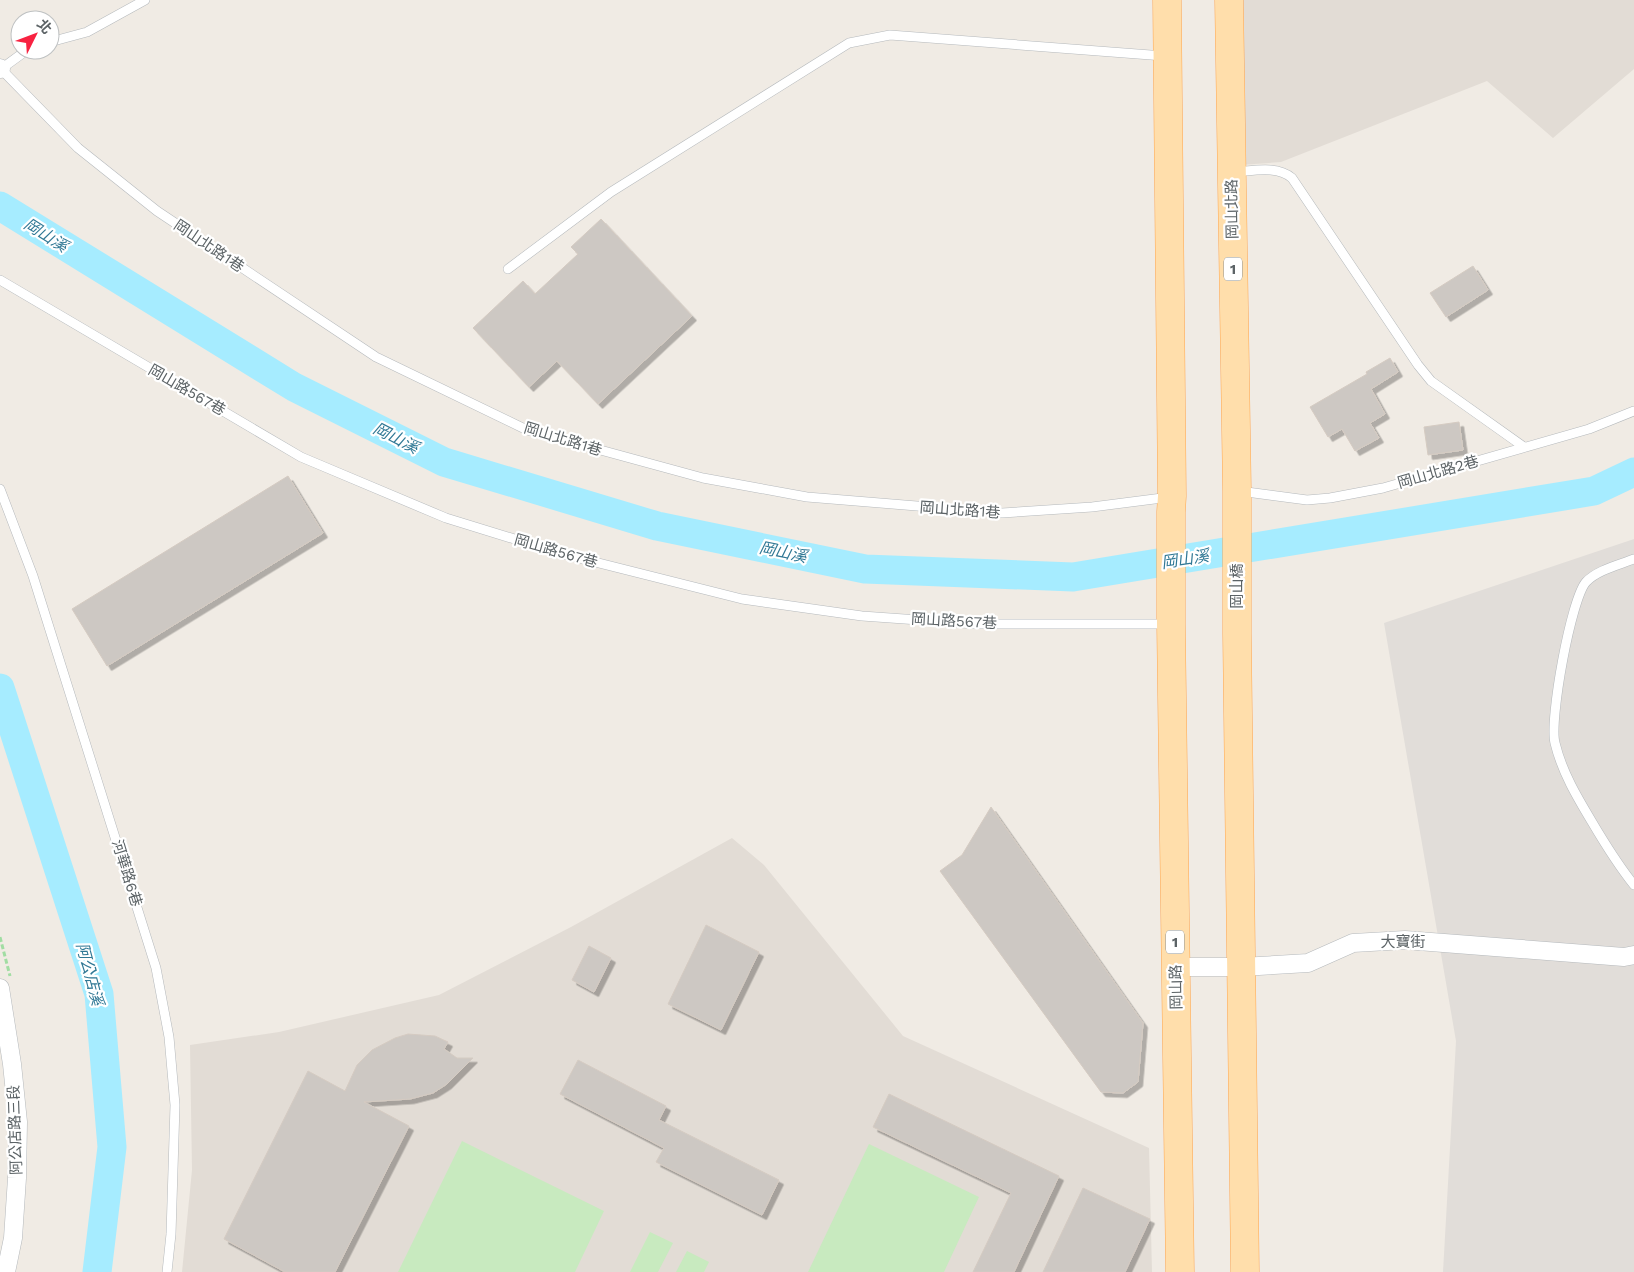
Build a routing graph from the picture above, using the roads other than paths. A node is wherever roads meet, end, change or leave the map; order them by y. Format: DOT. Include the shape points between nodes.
graph roads {
  1 [pos="145,0"];
  2 [pos="1166,0"];
  3 [pos="1229,0"];
  4 [pos="60,39"];
  5 [pos="1167,56"];
  6 [pos="13,60"];
  7 [pos="1,68"];
  8 [pos="1232,172"];
  9 [pos="508,269"];
  10 [pos="0,280"];
  11 [pos="1634,411"];
  12 [pos="1524,447"];
  13 [pos="0,489"];
  14 [pos="1237,491"];
  15 [pos="1172,504"];
  16 [pos="1236,538"];
  17 [pos="1634,560"];
  18 [pos="1171,618"];
  19 [pos="1634,885"];
  20 [pos="1634,955"];
  21 [pos="1175,967"];
  22 [pos="1241,967"];
  23 [pos="0,988"];
  24 [pos="6,1272"];
  25 [pos="167,1272"];
  26 [pos="1180,1272"];
  27 [pos="1245,1272"];
  1 -- 4 [label="lane" via="87,32"];
  2 -- 5 [label="main road, 1"];
  3 -- 8 [label="main road, 岡山北路 / 1"];
  5 -- 9 [label="lane" via="890,36 849,43 611,192"];
  5 -- 15 [label="main road, 1"];
  6 -- 7 [label="lane"];
  7 -- 15 [label="lane, 岡山北路1巷" via="78,148 157,211 376,358 527,430 702,478 807,497 1002,514"];
  8 -- 12 [label="lane" via="1285,171 1431,381"];
  8 -- 14 [label="main road, 岡山北路 / 1"];
  10 -- 18 [label="lane, 岡山路567巷" via="301,457 446,518 563,554 742,599 862,616 975,624"];
  11 -- 12 [label="lane, 岡山北路2巷" via="1590,429"];
  12 -- 14 [label="lane, 岡山北路2巷" via="1383,488 1330,498 1307,500"];
  13 -- 25 [label="lane, 河華路6巷" via="33,576 156,968 169,1037 175,1105 172,1234"];
  14 -- 16 [label="main road, 岡山北路 / 1"];
  15 -- 18 [label="main road, 1"];
  16 -- 22 [label="main road, 岡山橋 / 1"];
  17 -- 19 [label="lane" via="1594,575 1577,597 1557,688 1554,742 1568,782 1618,865"];
  18 -- 21 [label="main road, 岡山路 / 1"];
  20 -- 22 [label="street, 大寶街" via="1624,957 1405,940 1353,943 1308,963"];
  21 -- 22 [label="street, 大寶街"];
  21 -- 26 [label="main road, 岡山路 / 1"];
  22 -- 27 [label="main road, 1"];
  23 -- 24 [label="street, 阿公店路三段" via="18,1122 13,1230"];
}
